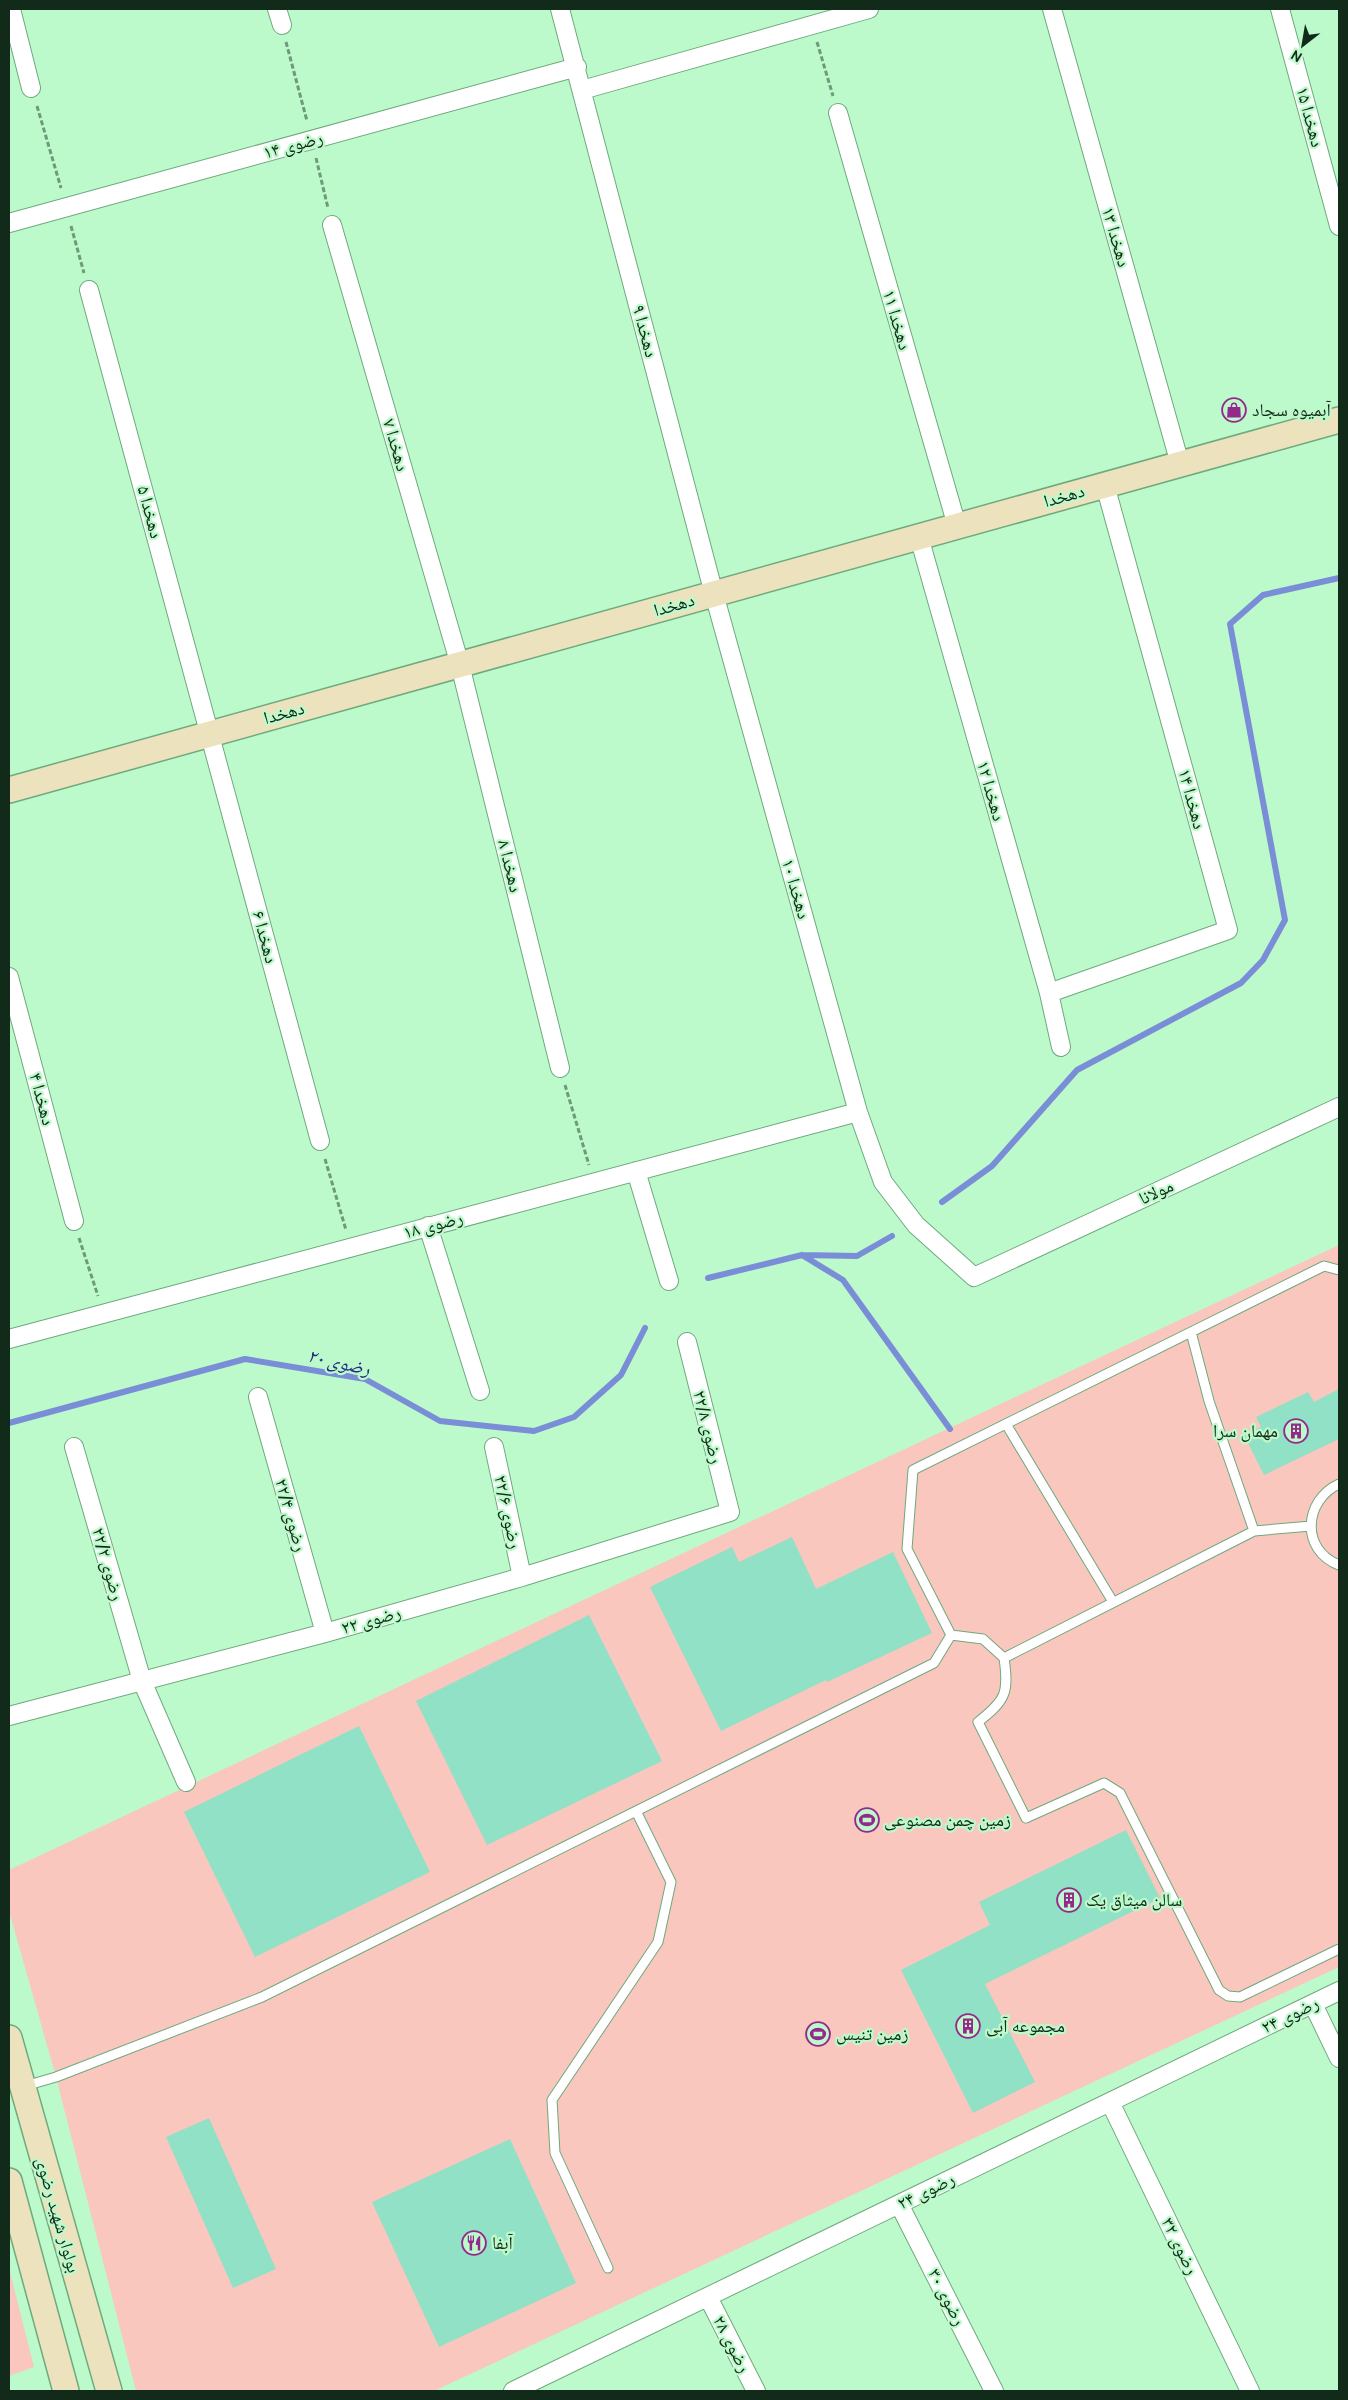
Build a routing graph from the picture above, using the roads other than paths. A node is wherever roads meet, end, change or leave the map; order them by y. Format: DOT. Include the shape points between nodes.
graph roads {
  1 [pos="11,9"];
  2 [pos="560,9"];
  3 [pos="869,9"];
  4 [pos="1052,9"];
  5 [pos="1280,9"];
  6 [pos="576,67"];
  7 [pos="32,88"];
  8 [pos="582,90"];
  9 [pos="838,113"];
  10 [pos="9,223"];
  11 [pos="332,225"];
  12 [pos="1339,226"];
  13 [pos="89,290"];
  14 [pos="1339,420"];
  15 [pos="1180,464"];
  16 [pos="1105,485"];
  17 [pos="957,526"];
  18 [pos="919,537"];
  19 [pos="714,594"];
  20 [pos="460,665"];
  21 [pos="211,734"];
  22 [pos="9,790"];
  23 [pos="9,977"];
  24 [pos="1049,993"];
  25 [pos="1061,1047"];
  26 [pos="560,1068"];
  27 [pos="1339,1106"];
  28 [pos="858,1112"];
  29 [pos="320,1141"];
  30 [pos="636,1171"];
  31 [pos="74,1221"];
  32 [pos="428,1226"];
  33 [pos="1339,1270"];
  34 [pos="974,1277"];
  35 [pos="669,1281"];
  36 [pos="1190,1332"];
  37 [pos="9,1339"];
  38 [pos="687,1342"];
  39 [pos="480,1392"];
  40 [pos="258,1397"];
  41 [pos="1006,1424"];
  42 [pos="494,1447"];
  43 [pos="74,1448"];
  44 [pos="1339,1484"];
  45 [pos="730,1512"];
  46 [pos="1311,1526"];
  47 [pos="1254,1531"];
  48 [pos="1339,1565"];
  49 [pos="522,1577"];
  50 [pos="1113,1602"];
  51 [pos="325,1633"];
  52 [pos="951,1635"];
  53 [pos="1004,1658"];
  54 [pos="142,1681"];
  55 [pos="9,1716"];
  56 [pos="186,1782"];
  57 [pos="636,1811"];
  58 [pos="1339,1949"];
  59 [pos="1339,1991"];
  60 [pos="1313,2004"];
  61 [pos="9,2038"];
  62 [pos="1339,2058"];
  63 [pos="15,2089"];
  64 [pos="1110,2102"];
  65 [pos="9,2181"];
  66 [pos="899,2204"];
  67 [pos="608,2268"];
  68 [pos="708,2296"];
  69 [pos="522,2389"];
  70 [pos="66,2391"];
  71 [pos="109,2391"];
  72 [pos="756,2391"];
  73 [pos="994,2391"];
  74 [pos="1250,2391"];
  1 -- 7 [label="street"];
  2 -- 6 [label="street, دهخدا ۹"];
  3 -- 8 [label="street"];
  4 -- 15 [label="street, دهخدا ۱۳"];
  5 -- 12 [label="street, دهخدا ۱۵"];
  6 -- 8 [label="street, دهخدا ۹"];
  6 -- 10 [label="street, رضوی ۱۴"];
  8 -- 19 [label="street, دهخدا ۹"];
  9 -- 17 [label="street, دهخدا ۱۱"];
  11 -- 20 [label="street, دهخدا ۷"];
  13 -- 21 [label="street, دهخدا ۵"];
  14 -- 15 [label="street, دهخدا"];
  15 -- 16 [label="street, دهخدا"];
  16 -- 17 [label="street, دهخدا"];
  16 -- 24 [label="street, دهخدا ۱۴" via="1228,930"];
  17 -- 18 [label="street, دهخدا"];
  18 -- 19 [label="street, دهخدا"];
  18 -- 24 [label="street, دهخدا ۱۲"];
  19 -- 20 [label="street, دهخدا"];
  19 -- 28 [label="street, دهخدا ۱۰"];
  20 -- 21 [label="street, دهخدا"];
  20 -- 26 [label="street, دهخدا ۸"];
  21 -- 22 [label="street, دهخدا"];
  21 -- 29 [label="street, دهخدا ۶"];
  23 -- 31 [label="street, دهخدا ۴"];
  24 -- 25 [label="street, دهخدا ۱۲"];
  27 -- 34 [label="street, مولانا"];
  28 -- 30 [label="street, رضوی ۱۸"];
  28 -- 34 [label="street, دهخدا ۱۰" via="883,1182 916,1225"];
  30 -- 32 [label="street, رضوی ۱۸"];
  30 -- 35 [label="street"];
  32 -- 37 [label="street, رضوی ۱۸"];
  32 -- 39 [label="street"];
  33 -- 36 [label="lane" via="1324,1266"];
  36 -- 41 [label="lane"];
  36 -- 47 [label="lane" via="1209,1401"];
  38 -- 45 [label="street, رضوی ۲۲/۸"];
  40 -- 51 [label="street, رضوی ۲۲/۴"];
  41 -- 50 [label="lane"];
  41 -- 52 [label="lane" via="913,1470 907,1549"];
  42 -- 49 [label="street, رضوی ۲۲/۶"];
  43 -- 54 [label="street, رضوی ۲۲/۲"];
  44 -- 46 [label="lane" via="1326,1491 1316,1504"];
  45 -- 49 [label="street, رضوی ۲۲"];
  46 -- 47 [label="lane"];
  46 -- 48 [label="lane" via="1317,1548"];
  47 -- 50 [label="lane"];
  49 -- 51 [label="street, رضوی ۲۲"];
  50 -- 53 [label="lane"];
  51 -- 54 [label="street, رضوی ۲۲"];
  52 -- 53 [label="lane" via="983,1639"];
  52 -- 57 [label="lane" via="934,1663"];
  53 -- 58 [label="lane" via="1008,1682 999,1706 978,1722 1026,1818 1104,1783 1120,1793 1219,1990 1228,1996 1240,1997"];
  54 -- 55 [label="street, رضوی ۲۲"];
  54 -- 56 [label="street, رضوی ۲۲/۲"];
  57 -- 63 [label="lane" via="262,1997 56,2078"];
  57 -- 67 [label="lane" via="671,1882 658,1942 552,2100 555,2153"];
  59 -- 60 [label="street, رضوی ۲۴"];
  60 -- 62 [label="street"];
  60 -- 64 [label="street, رضوی ۲۴"];
  61 -- 63 [label="street, بولوار شهید رضوی"];
  63 -- 71 [label="street, بولوار شهید رضوی"];
  64 -- 66 [label="street, رضوی ۲۴"];
  64 -- 74 [label="street, رضوی ۳۲"];
  65 -- 70 [label="street"];
  66 -- 68 [label="street, رضوی ۲۴"];
  66 -- 73 [label="street, رضوی ۳۰"];
  68 -- 69 [label="street, رضوی ۲۴"];
  68 -- 72 [label="street, رضوی ۲۸"];
}
